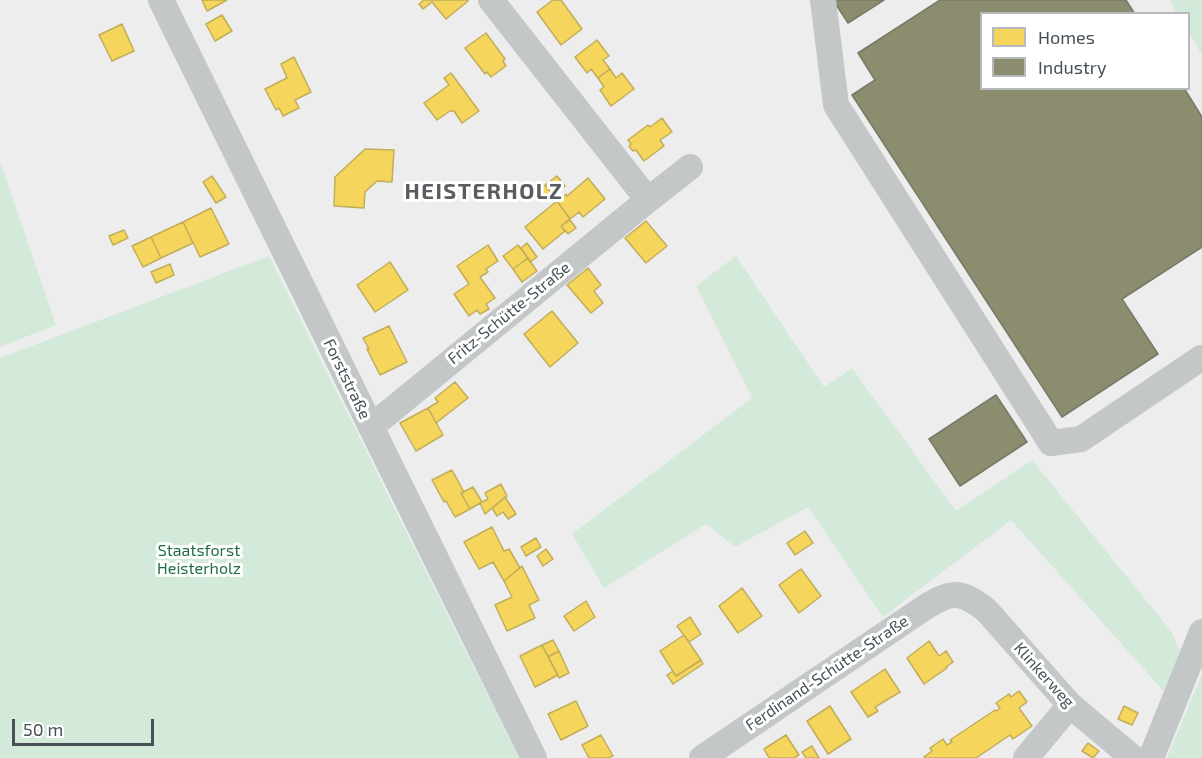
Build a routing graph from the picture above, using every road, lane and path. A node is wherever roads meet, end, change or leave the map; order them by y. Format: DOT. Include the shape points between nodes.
graph roads {
  1 [pos="161,0"];
  2 [pos="491,0"];
  3 [pos="823,0"];
  4 [pos="690,167"];
  5 [pos="648,200"];
  6 [pos="1202,359"];
  7 [pos="371,426"];
  8 [pos="956,594"];
  9 [pos="1202,632"];
  10 [pos="1070,705"];
  11 [pos="534,758"];
  12 [pos="702,758"];
  13 [pos="1026,758"];
  14 [pos="1133,758"];
  15 [pos="1151,758"];
  1 -- 7 [label="street, Forststraße"];
  2 -- 5 [label="street"];
  3 -- 6 [label="street" via="836,105 1052,443 1081,439"];
  4 -- 5 [label="street, Fritz-Schütte-Straße"];
  5 -- 7 [label="street, Fritz-Schütte-Straße"];
  7 -- 11 [label="street, Forststraße"];
  8 -- 10 [label="street, Klinkerweg" via="973,599 987,611"];
  8 -- 12 [label="street, Ferdinand-Schütte-Straße" via="929,605"];
  9 -- 15 [label="street"];
  10 -- 13 [label="street"];
  10 -- 14 [label="street, Klinkerweg"];
}
